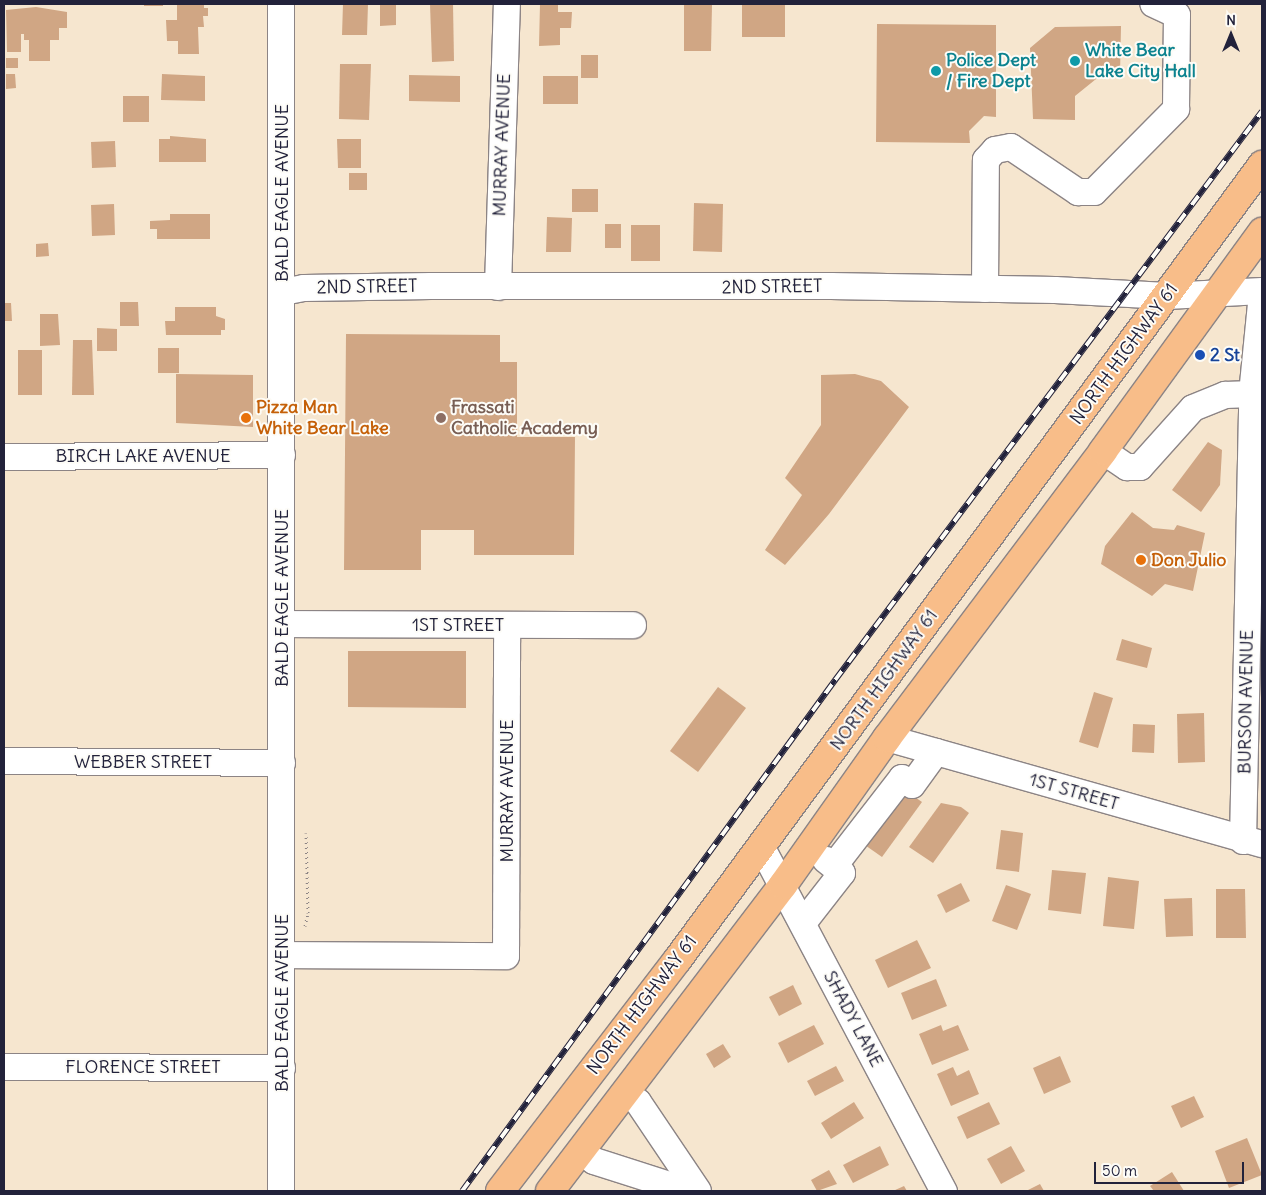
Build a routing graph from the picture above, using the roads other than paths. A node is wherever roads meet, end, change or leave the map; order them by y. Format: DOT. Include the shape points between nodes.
graph roads {
  1 [pos="281,4"];
  2 [pos="507,4"];
  3 [pos="1153,4"];
  4 [pos="1262,165"];
  5 [pos="1262,232"];
  6 [pos="498,287"];
  7 [pos="985,288"];
  8 [pos="283,292"];
  9 [pos="1262,292"];
  10 [pos="1218,294"];
  11 [pos="1167,296"];
  12 [pos="1252,394"];
  13 [pos="1103,451"];
  14 [pos="282,455"];
  15 [pos="4,457"];
  16 [pos="282,624"];
  17 [pos="508,625"];
  18 [pos="633,625"];
  19 [pos="887,738"];
  20 [pos="936,752"];
  21 [pos="4,761"];
  22 [pos="282,763"];
  23 [pos="1253,842"];
  24 [pos="761,846"];
  25 [pos="810,847"];
  26 [pos="834,866"];
  27 [pos="783,885"];
  28 [pos="802,923"];
  29 [pos="282,955"];
  30 [pos="4,1067"];
  31 [pos="282,1068"];
  32 [pos="625,1093"];
  33 [pos="581,1151"];
  34 [pos="281,1191"];
  35 [pos="500,1191"];
  36 [pos="550,1191"];
  37 [pos="688,1191"];
  38 [pos="698,1191"];
  39 [pos="944,1191"];
  1 -- 8 [label="street, BALD EAGLE AVENUE"];
  2 -- 6 [label="street, MURRAY AVENUE"];
  3 -- 7 [label="street" via="1178,15 1176,110 1094,192 1078,192 1011,147 995,150 986,160"];
  4 -- 11 [label="main road, NORTH HIGHWAY 61"];
  5 -- 10 [label="main road, NORTH HIGHWAY 61"];
  6 -- 7 [label="street, 2ND STREET"];
  6 -- 8 [label="street, 2ND STREET" via="304,288"];
  7 -- 11 [label="street, 2ND STREET"];
  8 -- 14 [label="street, BALD EAGLE AVENUE"];
  9 -- 10 [label="street, 2ND STREET"];
  9 -- 12 [label="street, BURSON AVENUE"];
  10 -- 11 [label="street, 2ND STREET"];
  10 -- 13 [label="main road, NORTH HIGHWAY 61"];
  11 -- 24 [label="main road, NORTH HIGHWAY 61"];
  12 -- 13 [label="street" via="1225,395 1193,408 1140,467 1127,467"];
  12 -- 23 [label="street, BURSON AVENUE"];
  13 -- 19 [label="main road, NORTH HIGHWAY 61"];
  14 -- 15 [label="street, BIRCH LAKE AVENUE"];
  14 -- 16 [label="street, BALD EAGLE AVENUE"];
  16 -- 17 [label="street, 1ST STREET"];
  16 -- 22 [label="street, BALD EAGLE AVENUE"];
  17 -- 18 [label="street, 1ST STREET"];
  17 -- 29 [label="street, MURRAY AVENUE" via="506,956"];
  19 -- 20 [label="street, 1ST STREET"];
  19 -- 25 [label="main road, NORTH HIGHWAY 61"];
  20 -- 23 [label="street, 1ST STREET"];
  20 -- 26 [label="street" via="912,785 902,778"];
  21 -- 22 [label="street, WEBBER STREET"];
  22 -- 29 [label="street, BALD EAGLE AVENUE"];
  24 -- 27 [label="street, SHADY LANE"];
  24 -- 35 [label="main road, NORTH HIGHWAY 61"];
  25 -- 26 [label="street"];
  25 -- 27 [label="main road, NORTH HIGHWAY 61"];
  26 -- 28 [label="street" via="842,873"];
  27 -- 28 [label="street, SHADY LANE"];
  27 -- 32 [label="main road, NORTH HIGHWAY 61"];
  28 -- 39 [label="street, SHADY LANE"];
  29 -- 31 [label="street, BALD EAGLE AVENUE"];
  30 -- 31 [label="street, FLORENCE STREET"];
  31 -- 34 [label="street, BALD EAGLE AVENUE"];
  32 -- 33 [label="main road, NORTH HIGHWAY 61"];
  32 -- 38 [label="street" via="638,1102"];
  33 -- 36 [label="main road, NORTH HIGHWAY 61"];
  33 -- 37 [label="street" via="594,1160"];
}
